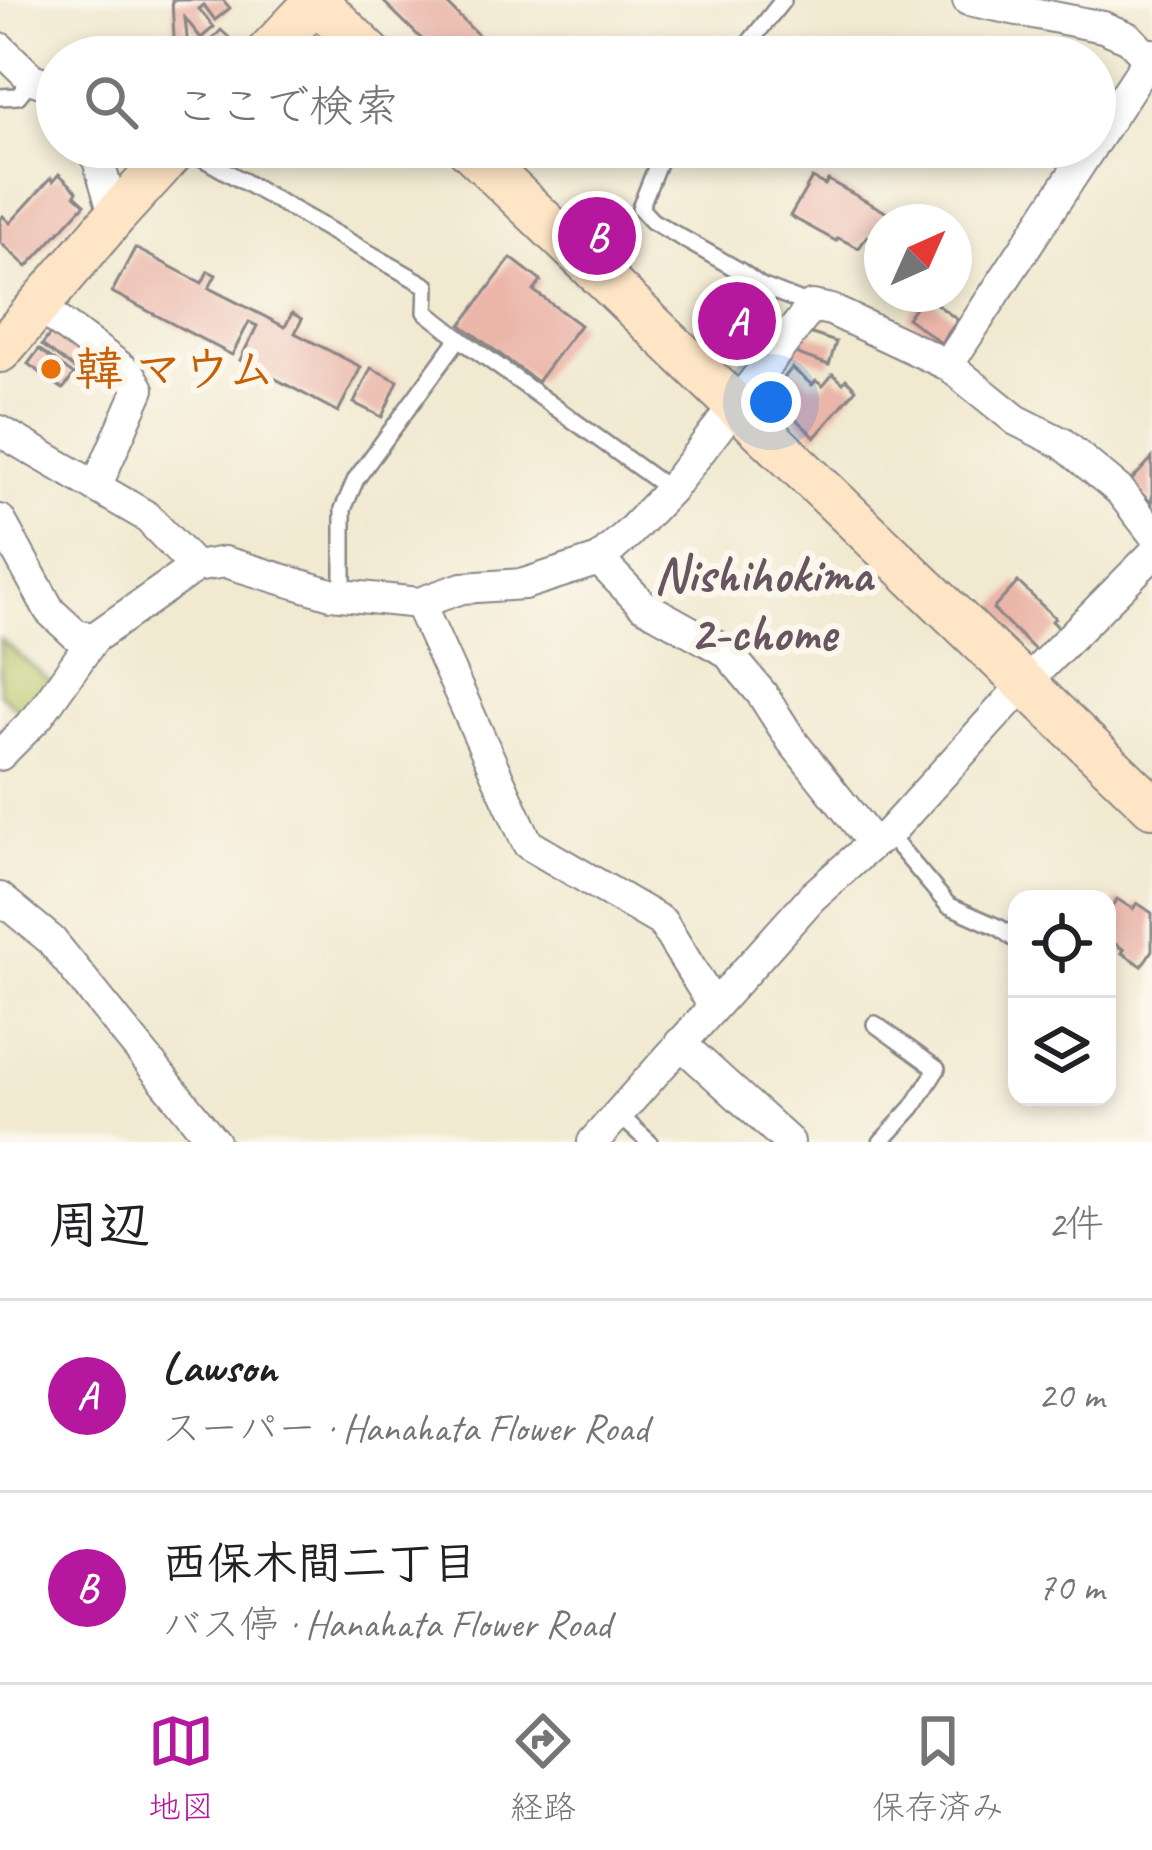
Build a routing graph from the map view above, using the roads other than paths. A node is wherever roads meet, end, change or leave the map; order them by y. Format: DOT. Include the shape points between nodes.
graph roads {
  1 [pos="316,0"];
  2 [pos="783,0"];
  3 [pos="968,0"];
  4 [pos="283,36"];
  5 [pos="353,36"];
  6 [pos="755,36"];
  7 [pos="0,48"];
  8 [pos="1150,57"];
  9 [pos="36,77"];
  10 [pos="36,87"];
  11 [pos="0,97"];
  12 [pos="1116,109"];
  13 [pos="100,168"];
  14 [pos="161,168"];
  15 [pos="218,168"];
  16 [pos="489,168"];
  17 [pos="656,168"];
  18 [pos="1077,168"];
  19 [pos="115,216"];
  20 [pos="38,306"];
  21 [pos="812,306"];
  22 [pos="459,338"];
  23 [pos="0,351"];
  24 [pos="948,365"];
  25 [pos="734,405"];
  26 [pos="0,431"];
  27 [pos="97,487"];
  28 [pos="670,490"];
  29 [pos="0,520"];
  30 [pos="1152,532"];
  31 [pos="1152,555"];
  32 [pos="599,560"];
  33 [pos="195,567"];
  34 [pos="343,595"];
  35 [pos="419,603"];
  36 [pos="94,638"];
  37 [pos="1024,685"];
  38 [pos="0,755"];
  39 [pos="1152,806"];
  40 [pos="880,839"];
  41 [pos="0,898"];
  42 [pos="1008,934"];
  43 [pos="712,1005"];
  44 [pos="875,1024"];
  45 [pos="680,1043"];
  46 [pos="618,1114"];
  47 [pos="211,1141"];
  48 [pos="592,1142"];
  49 [pos="649,1142"];
  50 [pos="789,1142"];
  51 [pos="880,1142"];
  1 -- 4 [label="street"];
  1 -- 5 [label="street"];
  2 -- 6 [label="lane"];
  3 -- 8 [label="street" via="1103,27"];
  7 -- 9 [label="street"];
  8 -- 12 [label="street"];
  10 -- 11 [label="lane"];
  13 -- 19 [label="street"];
  14 -- 19 [label="street"];
  15 -- 22 [label="lane" via="428,286 426,312"];
  16 -- 25 [label="street"];
  17 -- 21 [label="lane" via="640,208 652,221 761,286"];
  18 -- 24 [label="street"];
  19 -- 20 [label="street"];
  20 -- 23 [label="street"];
  20 -- 27 [label="street" via="139,389"];
  21 -- 24 [label="street"];
  21 -- 25 [label="street"];
  22 -- 28 [label="lane"];
  22 -- 34 [label="lane" via="356,478 343,509"];
  24 -- 30 [label="street" via="1016,420 1062,443 1120,491"];
  25 -- 28 [label="street"];
  25 -- 37 [label="street"];
  26 -- 27 [label="street"];
  27 -- 33 [label="street" via="146,516"];
  28 -- 32 [label="street"];
  29 -- 36 [label="street" via="50,611 76,635"];
  31 -- 37 [label="street"];
  32 -- 35 [label="street"];
  32 -- 40 [label="street" via="643,605 727,652 792,741"];
  33 -- 34 [label="street" via="225,562"];
  33 -- 36 [label="street"];
  34 -- 35 [label="street"];
  35 -- 43 [label="street" via="528,844 662,922"];
  36 -- 38 [label="street"];
  37 -- 39 [label="street"];
  37 -- 40 [label="street"];
  40 -- 42 [label="lane" via="948,905"];
  40 -- 43 [label="street" via="812,897"];
  41 -- 47 [label="street" via="51,940"];
  43 -- 45 [label="street"];
  44 -- 51 [label="lane" via="937,1070"];
  45 -- 46 [label="street"];
  45 -- 50 [label="street"];
  46 -- 48 [label="street"];
  46 -- 49 [label="lane"];
}
